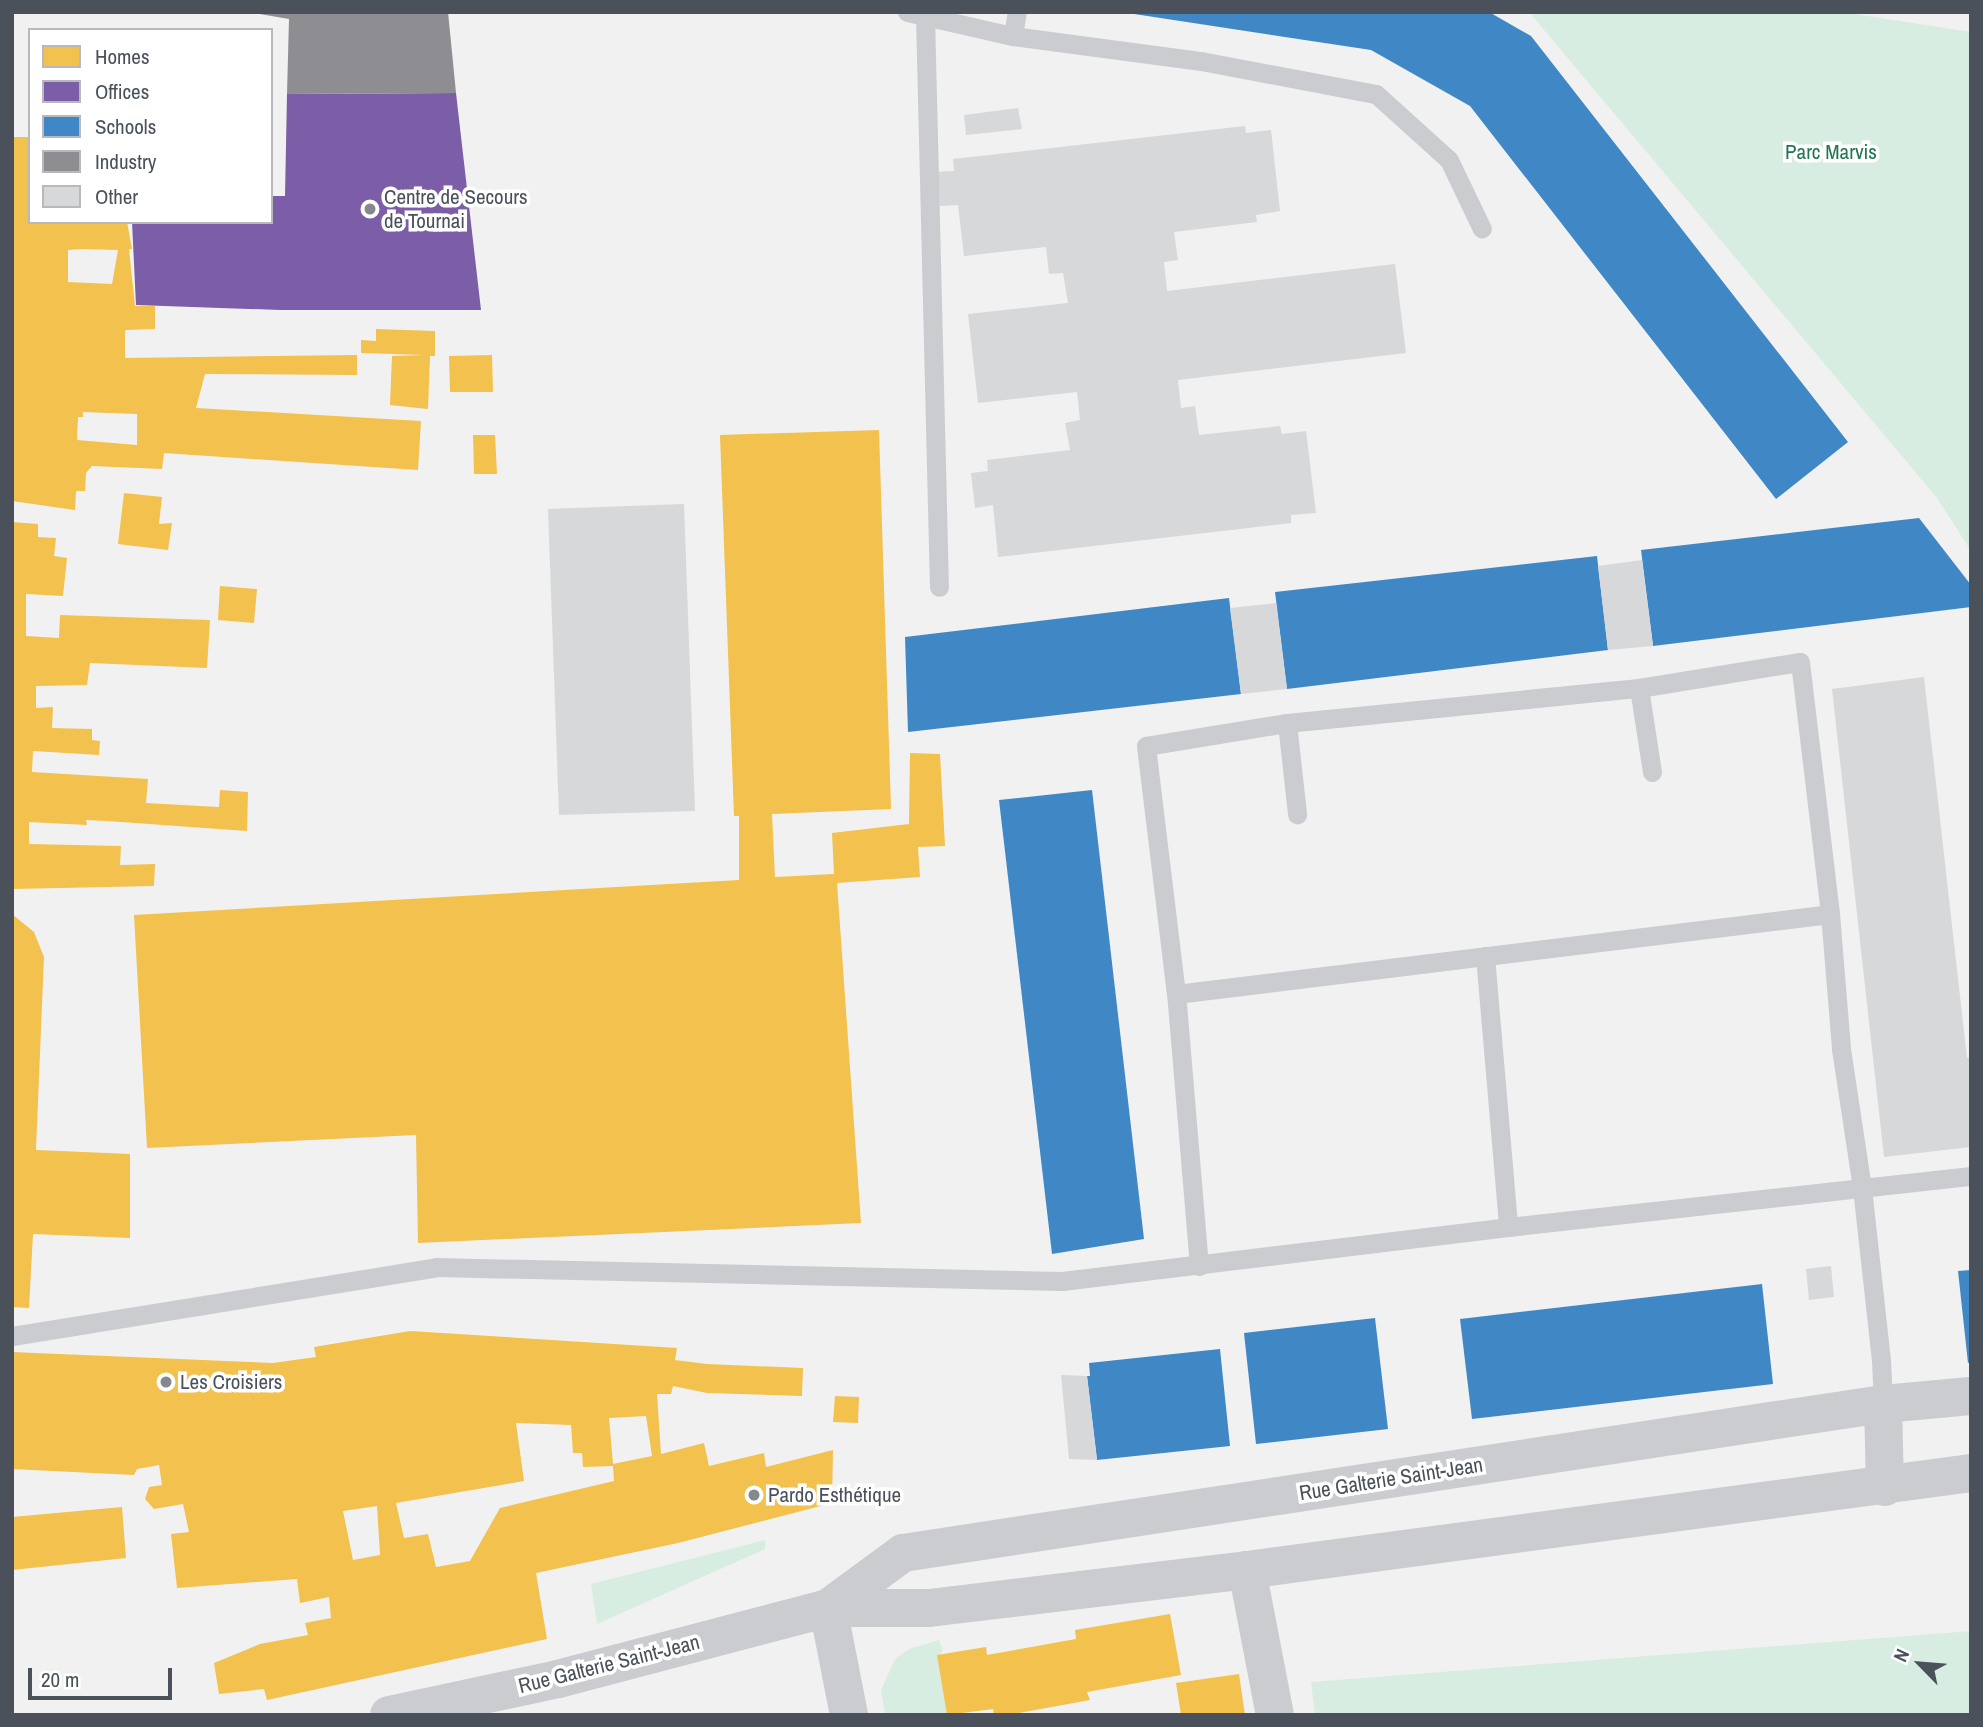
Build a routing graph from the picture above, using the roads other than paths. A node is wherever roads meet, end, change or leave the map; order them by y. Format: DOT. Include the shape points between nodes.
graph roads {
  1 [pos="1017,12"];
  2 [pos="916,14"];
  3 [pos="1013,37"];
  4 [pos="1482,229"];
  5 [pos="939,587"];
  6 [pos="1639,688"];
  7 [pos="1287,723"];
  8 [pos="1652,772"];
  9 [pos="1297,814"];
  10 [pos="1830,914"];
  11 [pos="1485,956"];
  12 [pos="1175,994"];
  13 [pos="1971,1176"];
  14 [pos="1862,1188"];
  15 [pos="1508,1227"];
  16 [pos="1199,1266"];
  17 [pos="12,1336"];
  18 [pos="1971,1396"];
  19 [pos="1883,1404"];
  20 [pos="1971,1473"];
  21 [pos="1885,1486"];
  22 [pos="1247,1570"];
  23 [pos="828,1608"];
  24 [pos="389,1715"];
  25 [pos="849,1715"];
  26 [pos="1275,1715"];
  1 -- 3 [label="lane"];
  2 -- 3 [label="lane"];
  2 -- 5 [label="lane"];
  3 -- 4 [label="lane" via="1201,61 1376,94 1449,160"];
  6 -- 7 [label="lane"];
  6 -- 8 [label="lane"];
  6 -- 10 [label="lane" via="1800,662"];
  7 -- 9 [label="lane"];
  7 -- 12 [label="lane" via="1146,746"];
  10 -- 11 [label="lane"];
  10 -- 14 [label="lane" via="1841,1049"];
  11 -- 12 [label="lane"];
  11 -- 15 [label="lane"];
  12 -- 16 [label="lane"];
  13 -- 14 [label="lane"];
  14 -- 15 [label="lane"];
  14 -- 19 [label="lane"];
  15 -- 16 [label="lane"];
  16 -- 17 [label="lane" via="1062,1281 436,1267"];
  18 -- 19 [label="street, Rue Galterie Saint-Jean"];
  19 -- 21 [label="street"];
  19 -- 23 [label="street, Rue Galterie Saint-Jean" via="904,1553"];
  20 -- 21 [label="street, Rue Galterie Saint-Jean"];
  21 -- 22 [label="street, Rue Galterie Saint-Jean"];
  22 -- 23 [label="street, Rue Galterie Saint-Jean" via="929,1608"];
  22 -- 26 [label="street"];
  23 -- 24 [label="street, Rue Galterie Saint-Jean" via="558,1679"];
  23 -- 25 [label="street"];
}
